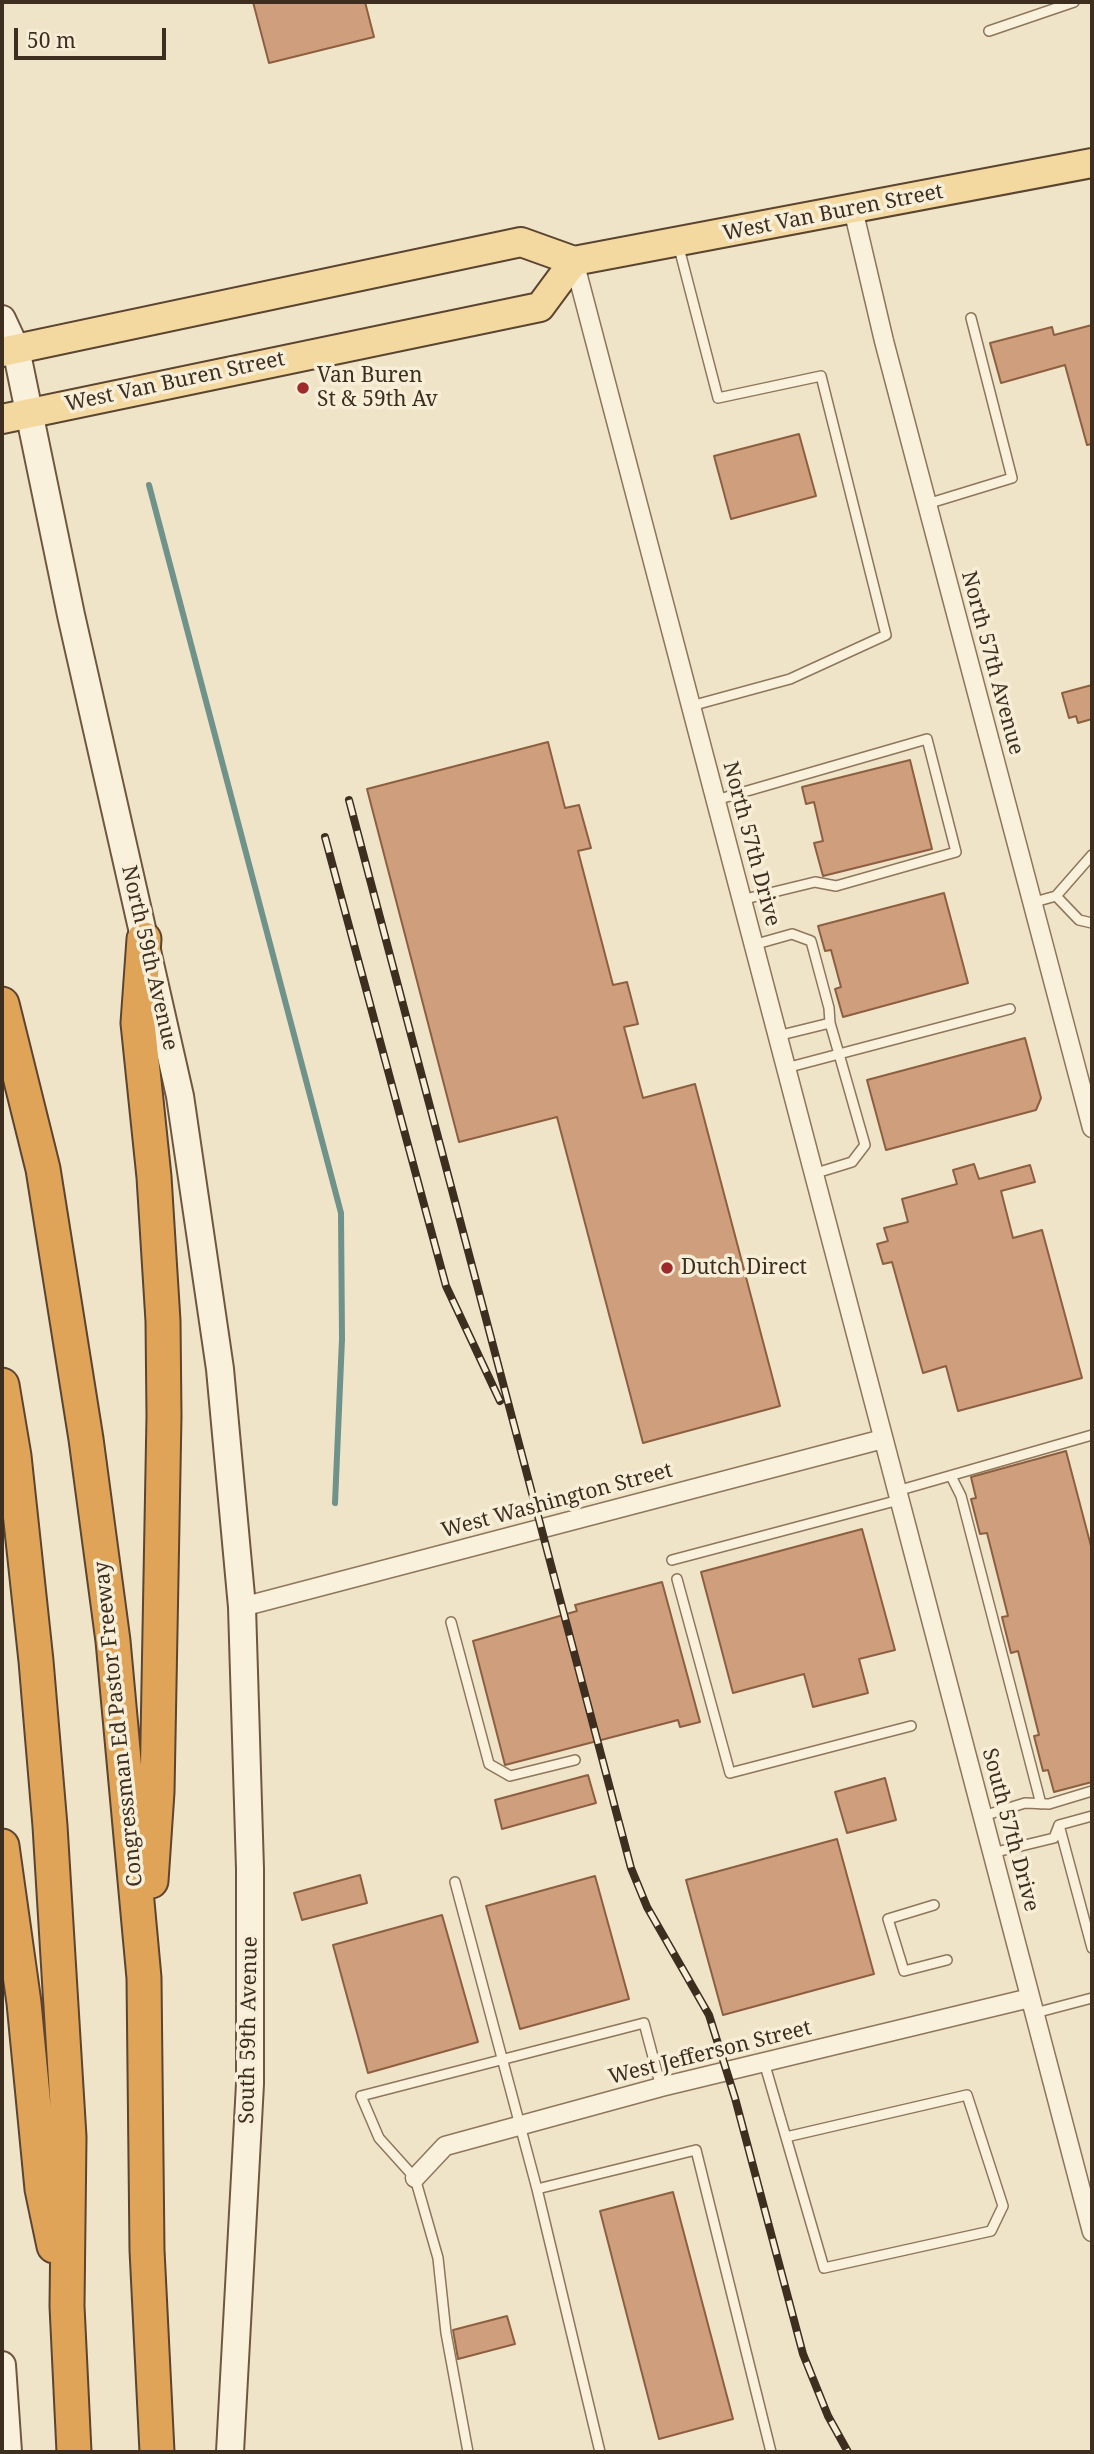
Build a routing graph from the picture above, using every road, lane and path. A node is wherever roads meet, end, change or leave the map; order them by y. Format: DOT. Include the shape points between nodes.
graph roads {
  1 [pos="1074,2"];
  2 [pos="989,31"];
  3 [pos="1092,163"];
  4 [pos="853,209"];
  5 [pos="677,243"];
  6 [pos="574,261"];
  7 [pos="971,318"];
  8 [pos="2,319"];
  9 [pos="9,350"];
  10 [pos="29,413"];
  11 [pos="2,419"];
  12 [pos="927,504"];
  13 [pos="691,706"];
  14 [pos="716,800"];
  15 [pos="1092,855"];
  16 [pos="1056,896"];
  17 [pos="741,900"];
  18 [pos="1031,903"];
  19 [pos="1092,923"];
  20 [pos="144,939"];
  21 [pos="753,945"];
  22 [pos="2,1004"];
  23 [pos="1010,1009"];
  24 [pos="830,1023"];
  25 [pos="777,1036"];
  26 [pos="839,1054"];
  27 [pos="786,1068"];
  28 [pos="1092,1128"];
  29 [pos="813,1174"];
  30 [pos="2,1385"];
  31 [pos="1092,1435"];
  32 [pos="883,1439"];
  33 [pos="951,1476"];
  34 [pos="898,1496"];
  35 [pos="672,1560"];
  36 [pos="677,1578"];
  37 [pos="242,1607"];
  38 [pos="451,1622"];
  39 [pos="911,1726"];
  40 [pos="575,1760"];
  41 [pos="1092,1791"];
  42 [pos="1041,1804"];
  43 [pos="983,1816"];
  44 [pos="1092,1816"];
  45 [pos="1059,1825"];
  46 [pos="2,1846"];
  47 [pos="992,1853"];
  48 [pos="455,1882"];
  49 [pos="934,1905"];
  50 [pos="1092,1948"];
  51 [pos="947,1960"];
  52 [pos="144,1978"];
  53 [pos="1092,1998"];
  54 [pos="1032,2005"];
  55 [pos="503,2059"];
  56 [pos="764,2062"];
  57 [pos="661,2087"];
  58 [pos="520,2126"];
  59 [pos="786,2137"];
  60 [pos="415,2178"];
  61 [pos="537,2189"];
  62 [pos="1090,2213"];
  63 [pos="1092,2232"];
  64 [pos="67,2306"];
  65 [pos="2,2365"];
  66 [pos="8,2452"];
  67 [pos="74,2452"];
  68 [pos="156,2452"];
  69 [pos="230,2452"];
  70 [pos="468,2452"];
  71 [pos="600,2452"];
  72 [pos="771,2452"];
  1 -- 2 [label="lane"];
  3 -- 4 [label="main road, West Van Buren Street"];
  4 -- 5 [label="main road, West Van Buren Street"];
  4 -- 12 [label="street, North 57th Avenue"];
  5 -- 6 [label="main road, West Van Buren Street"];
  5 -- 13 [label="lane" via="718,398 821,376 886,635 790,679"];
  6 -- 9 [label="main road, West Van Buren Street" via="521,242"];
  6 -- 10 [label="main road, West Van Buren Street" via="541,307"];
  6 -- 13 [label="street, North 57th Drive"];
  7 -- 12 [label="lane" via="1012,478"];
  8 -- 9 [label="main road, North 59th Avenue"];
  9 -- 10 [label="main road, North 59th Avenue"];
  10 -- 11 [label="main road, West Van Buren Street"];
  10 -- 20 [label="main road, North 59th Avenue"];
  12 -- 18 [label="street, North 57th Avenue"];
  13 -- 14 [label="street, North 57th Drive"];
  14 -- 17 [label="street, North 57th Drive"];
  14 -- 17 [label="lane" via="927,740 956,852 836,886 815,882"];
  15 -- 16 [label="lane"];
  16 -- 18 [label="lane"];
  16 -- 19 [label="lane" via="1079,920"];
  17 -- 21 [label="street, North 57th Drive"];
  18 -- 28 [label="street, North 57th Avenue"];
  20 -- 37 [label="main road, North 59th Avenue" via="180,1096 206,1261"];
  20 -- 52 [label="highway" via="138,1023 163,1321 164,1416 157,1792"];
  21 -- 24 [label="lane" via="792,934 811,940"];
  21 -- 25 [label="street, North 57th Drive"];
  22 -- 52 [label="highway, Congressman Ed Pastor Freeway" via="43,1169 86,1439 113,1642"];
  23 -- 26 [label="lane"];
  24 -- 25 [label="lane"];
  24 -- 26 [label="lane"];
  25 -- 27 [label="street, North 57th Drive"];
  26 -- 27 [label="lane"];
  26 -- 29 [label="lane" via="865,1145 852,1162"];
  27 -- 29 [label="street, North 57th Drive"];
  29 -- 32 [label="street, North 57th Drive"];
  30 -- 64 [label="highway" via="14,1456 50,1826 69,2137"];
  31 -- 33 [label="lane"];
  32 -- 34 [label="street, South 57th Drive"];
  32 -- 37 [label="street, West Washington Street"];
  33 -- 34 [label="lane"];
  33 -- 42 [label="lane" via="961,1496"];
  34 -- 35 [label="lane"];
  34 -- 43 [label="street, South 57th Drive"];
  36 -- 39 [label="lane" via="730,1773"];
  37 -- 69 [label="main road, South 59th Avenue" via="250,1870 250,2084"];
  38 -- 40 [label="lane" via="489,1764 510,1776"];
  41 -- 42 [label="lane"];
  42 -- 43 [label="lane" via="1025,1803"];
  43 -- 47 [label="street, South 57th Drive"];
  44 -- 45 [label="lane"];
  45 -- 47 [label="lane" via="1054,1838"];
  45 -- 50 [label="lane"];
  46 -- 64 [label="highway" via="43,2189"];
  47 -- 54 [label="street, South 57th Drive"];
  48 -- 55 [label="lane"];
  49 -- 51 [label="lane" via="888,1919 904,1971"];
  52 -- 68 [label="highway, Congressman Ed Pastor Freeway" via="147,2250"];
  53 -- 54 [label="lane"];
  54 -- 56 [label="street, West Jefferson Street"];
  54 -- 62 [label="street, South 57th Drive"];
  55 -- 57 [label="lane" via="644,2023"];
  55 -- 58 [label="lane"];
  55 -- 60 [label="lane" via="361,2096 379,2138"];
  56 -- 57 [label="street, West Jefferson Street"];
  56 -- 59 [label="lane"];
  57 -- 58 [label="street, West Jefferson Street"];
  58 -- 60 [label="street, West Jefferson Street" via="445,2146"];
  58 -- 61 [label="lane"];
  59 -- 59 [label="lane" via="824,2268 991,2231 1003,2206 967,2095"];
  60 -- 70 [label="lane" via="438,2258 446,2333"];
  61 -- 71 [label="lane"];
  61 -- 72 [label="lane" via="696,2150"];
  62 -- 63 [label="street, South 57th Drive"];
  64 -- 67 [label="highway"];
  65 -- 66 [label="main road"];
}
